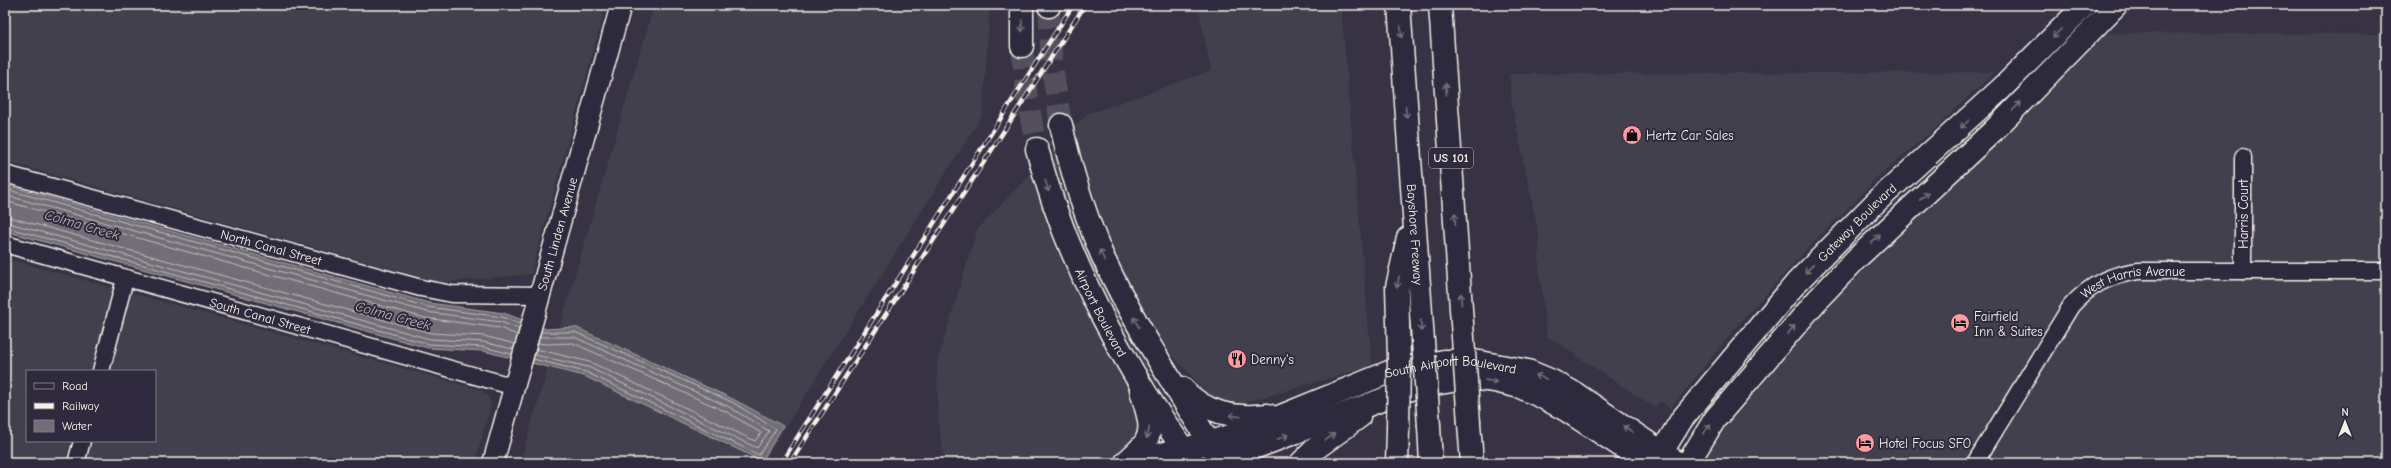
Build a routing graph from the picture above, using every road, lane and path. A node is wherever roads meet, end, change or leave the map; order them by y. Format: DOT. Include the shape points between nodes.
graph roads {
  1 [pos="621,5"];
  2 [pos="1022,5"];
  3 [pos="1399,5"];
  4 [pos="1440,5"];
  5 [pos="1448,5"];
  6 [pos="2085,5"];
  7 [pos="2116,5"];
  8 [pos="1442,30"];
  9 [pos="1022,46"];
  10 [pos="1061,126"];
  11 [pos="1037,149"];
  12 [pos="2243,157"];
  13 [pos="5,174"];
  14 [pos="1413,217"];
  15 [pos="5,244"];
  16 [pos="2243,271"];
  17 [pos="2386,271"];
  18 [pos="125,279"];
  19 [pos="540,295"];
  20 [pos="1154,354"];
  21 [pos="101,370"];
  22 [pos="517,379"];
  23 [pos="1139,382"];
  24 [pos="1385,399"];
  25 [pos="1301,408"];
  26 [pos="82,442"];
  27 [pos="1187,456"];
  28 [pos="1216,457"];
  29 [pos="1660,460"];
  30 [pos="76,463"];
  31 [pos="493,463"];
  32 [pos="1126,463"];
  33 [pos="1301,463"];
  34 [pos="1397,463"];
  35 [pos="1431,463"];
  36 [pos="1472,463"];
  37 [pos="1688,463"];
  38 [pos="1975,463"];
  1 -- 19 [label="street, South Linden Avenue"];
  2 -- 9 [label="main road, one-way"];
  3 -- 14 [label="main road, Bayshore Freeway / US 101, one-way"];
  4 -- 8 [label="main road, US 101"];
  5 -- 8 [label="main road"];
  6 -- 29 [label="main road, Gateway Boulevard, one-way" via="1997,94 1876,202 1812,266 1695,402"];
  37 -- 7 [label="main road, Gateway Boulevard, one-way" via="1714,419 1833,283 1989,134"];
  36 -- 8 [label="main road, US 101, one-way, bridge"];
  20 -- 10 [label="main road, Airport Boulevard, one-way" via="1102,255 1078,190"];
  11 -- 23 [label="main road, Airport Boulevard, one-way" via="1054,207 1077,265"];
  12 -- 16 [label="street, Harris Court"];
  13 -- 19 [label="street, North Canal Street" via="421,288 452,294"];
  14 -- 34 [label="main road, one-way, bridge" via="1397,287"];
  14 -- 35 [label="main road, Bayshore Freeway / US 101, one-way, bridge"];
  15 -- 18 [label="street, South Canal Street"];
  16 -- 17 [label="street, West Harris Avenue"];
  16 -- 38 [label="street, West Harris Avenue" via="2138,271 2118,274 2098,282 2082,293 2071,306"];
  18 -- 21 [label="street"];
  18 -- 22 [label="street, South Canal Street"];
  19 -- 22 [label="street, South Linden Avenue"];
  25 -- 20 [label="main road, one-way" via="1252,417 1218,413 1208,409 1185,391"];
  20 -- 28 [label="main road, Airport Boulevard"];
  22 -- 31 [label="street, South Linden Avenue"];
  23 -- 27 [label="main road, Airport Boulevard"];
  23 -- 32 [label="main road, one-way" via="1150,421 1149,433 1145,442"];
  28 -- 24 [label="main road, South Airport Boulevard, one-way"];
  24 -- 29 [label="main road, South Airport Boulevard, one-way" via="1445,381 1470,378 1495,381 1520,388 1566,410"];
  33 -- 24 [label="main road, one-way" via="1325,440"];
  25 -- 28 [label="main road, South Airport Boulevard"];
  29 -- 25 [label="main road, South Airport Boulevard, one-way" via="1552,381 1528,371 1480,362 1444,361 1395,371"];
  26 -- 30 [label="street"];
  27 -- 28 [label="main road"];
  27 -- 32 [label="main road"];
}
